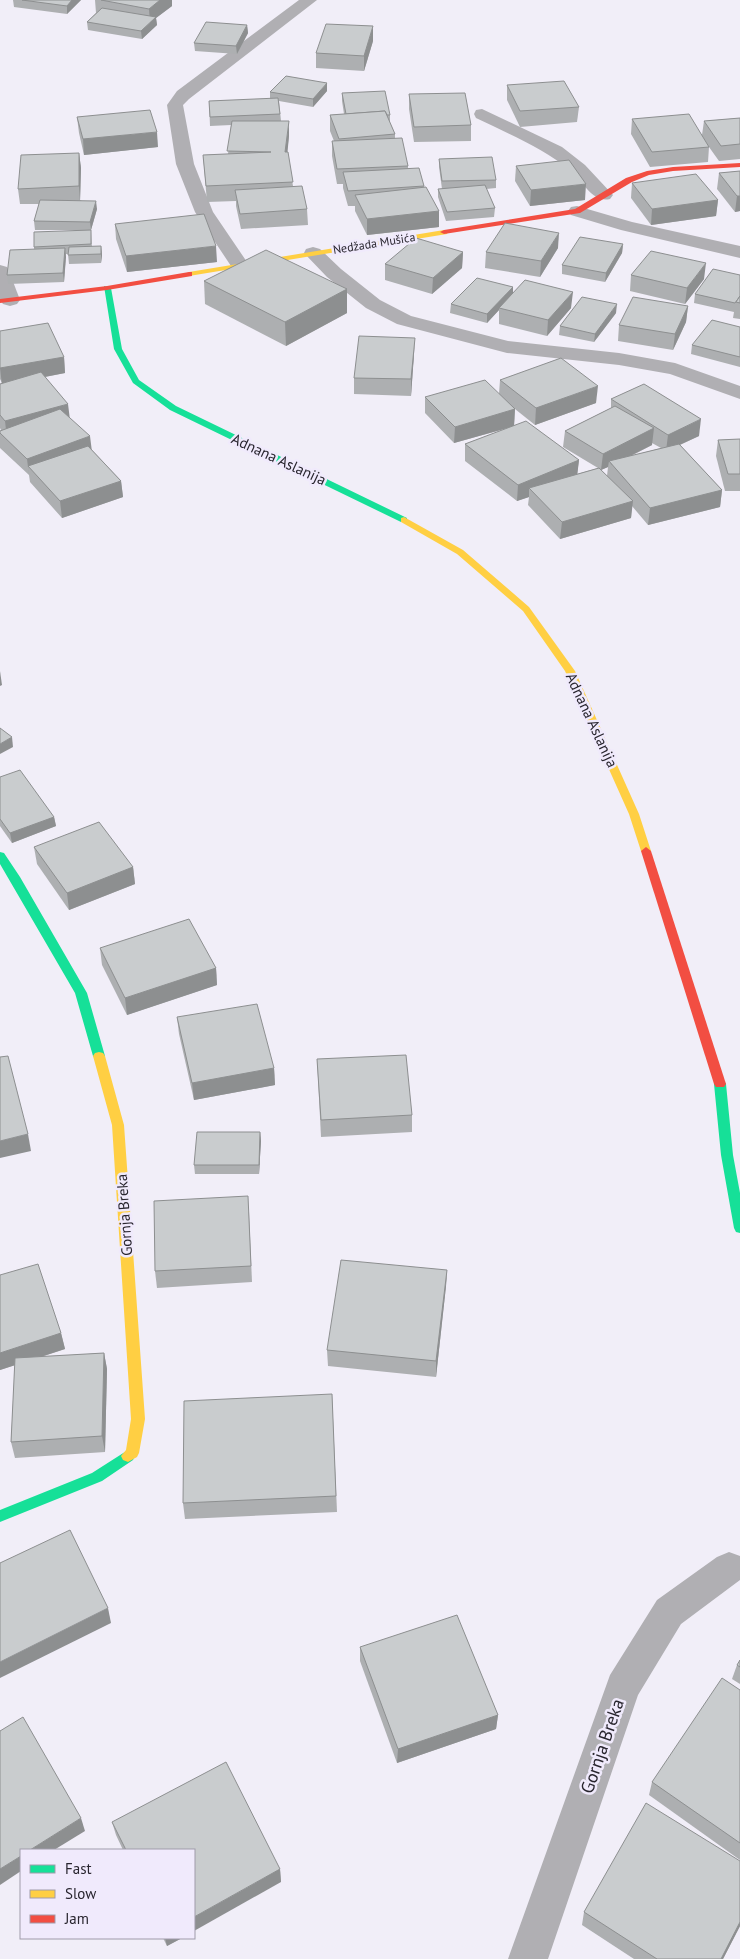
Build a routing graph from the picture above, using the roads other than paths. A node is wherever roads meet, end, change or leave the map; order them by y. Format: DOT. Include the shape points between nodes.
graph roads {
  1 [pos="309,0"];
  2 [pos="482,114"];
  3 [pos="740,165"];
  4 [pos="604,195"];
  5 [pos="578,211"];
  6 [pos="740,252"];
  7 [pos="313,253"];
  8 [pos="240,265"];
  9 [pos="0,271"];
  10 [pos="107,288"];
  11 [pos="5,301"];
  12 [pos="740,393"];
  13 [pos="0,856"];
  14 [pos="740,1228"];
  15 [pos="0,1516"];
  16 [pos="729,1568"];
  17 [pos="528,1959"];
  1 -- 8 [label="street" via="183,95 175,105 185,164 204,212"];
  2 -- 4 [label="street" via="556,151"];
  3 -- 4 [label="street, Nedžada Mušića" via="673,169 638,176"];
  4 -- 5 [label="street, Nedžada Mušića"];
  5 -- 6 [label="street" via="627,226"];
  5 -- 7 [label="street, Nedžada Mušića"];
  7 -- 8 [label="street, Nedžada Mušića"];
  7 -- 12 [label="street" via="373,304 404,320 507,347 619,359 675,369"];
  8 -- 10 [label="street, Nedžada Mušića"];
  9 -- 11 [label="street"];
  10 -- 11 [label="street, Nedžada Mušića"];
  10 -- 14 [label="street, Adnana Aslanija" via="118,348 136,381 173,408 391,512 460,552 526,609 570,671 634,814 720,1086"];
  13 -- 15 [label="street, Gornja Breka" via="81,993 118,1125 138,1419 132,1453 97,1477"];
  16 -- 17 [label="street, Gornja Breka" via="670,1612 623,1687"];
}
